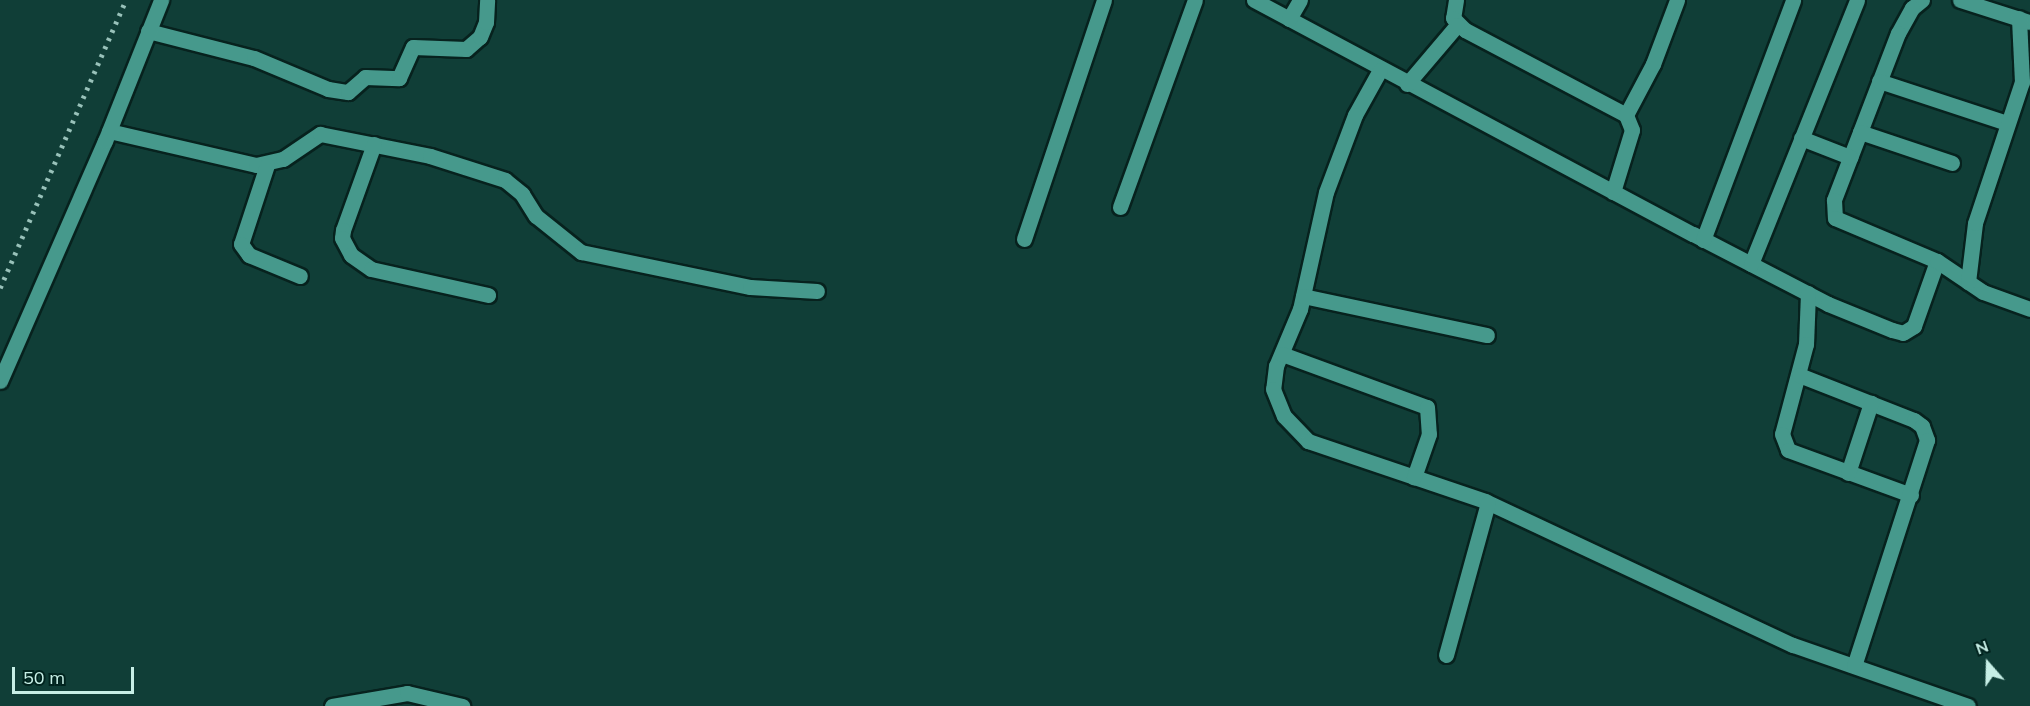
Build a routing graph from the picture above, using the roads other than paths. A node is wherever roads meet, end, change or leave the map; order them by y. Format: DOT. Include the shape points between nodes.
graph roads {
  1 [pos="161,0"];
  2 [pos="488,0"];
  3 [pos="1104,0"];
  4 [pos="1195,0"];
  5 [pos="1254,0"];
  6 [pos="1300,0"];
  7 [pos="1456,0"];
  8 [pos="1677,0"];
  9 [pos="1793,0"];
  10 [pos="1857,0"];
  11 [pos="1922,0"];
  12 [pos="1960,0"];
  13 [pos="1289,19"];
  14 [pos="2024,20"];
  15 [pos="1457,25"];
  16 [pos="148,31"];
  17 [pos="1380,70"];
  18 [pos="1880,81"];
  19 [pos="1407,84"];
  20 [pos="1626,115"];
  21 [pos="2007,123"];
  22 [pos="109,131"];
  23 [pos="1860,132"];
  24 [pos="1801,138"];
  25 [pos="374,144"];
  26 [pos="1850,157"];
  27 [pos="1952,163"];
  28 [pos="267,165"];
  29 [pos="1613,192"];
  30 [pos="1120,207"];
  31 [pos="1024,239"];
  32 [pos="1703,240"];
  33 [pos="1937,261"];
  34 [pos="1752,264"];
  35 [pos="300,276"];
  36 [pos="1968,282"];
  37 [pos="817,291"];
  38 [pos="1808,293"];
  39 [pos="488,295"];
  40 [pos="1303,296"];
  41 [pos="2030,309"];
  42 [pos="1487,335"];
  43 [pos="1282,354"];
  44 [pos="1799,375"];
  45 [pos="0,381"];
  46 [pos="1871,403"];
  47 [pos="1848,473"];
  48 [pos="1414,477"];
  49 [pos="1911,495"];
  50 [pos="1488,503"];
  51 [pos="1446,655"];
  52 [pos="1854,666"];
  53 [pos="332,706"];
  54 [pos="462,706"];
  55 [pos="1968,706"];
  1 -- 16 [label="street"];
  2 -- 16 [label="street" via="480,37 466,49 413,47 399,78 365,77 348,93 328,89 254,58"];
  3 -- 31 [label="street"];
  4 -- 30 [label="street"];
  5 -- 13 [label="street"];
  6 -- 13 [label="street"];
  7 -- 15 [label="street" via="1453,13"];
  8 -- 20 [label="street" via="1653,64"];
  9 -- 32 [label="street"];
  10 -- 24 [label="street"];
  11 -- 18 [label="street" via="1912,8 1898,33"];
  12 -- 14 [label="street"];
  13 -- 17 [label="street"];
  14 -- 21 [label="street" via="2024,70"];
  15 -- 19 [label="street"];
  15 -- 20 [label="street"];
  16 -- 22 [label="street"];
  17 -- 19 [label="street"];
  17 -- 40 [label="street" via="1355,116 1326,192"];
  18 -- 21 [label="street"];
  18 -- 23 [label="street"];
  19 -- 29 [label="street"];
  20 -- 29 [label="street" via="1632,130"];
  21 -- 36 [label="street" via="1973,232"];
  22 -- 28 [label="street"];
  22 -- 45 [label="street"];
  23 -- 26 [label="street"];
  23 -- 27 [label="street"];
  24 -- 26 [label="street"];
  24 -- 34 [label="street"];
  25 -- 28 [label="street" via="320,134"];
  25 -- 37 [label="street" via="430,156 505,180 522,194 536,216 580,252 712,281"];
  25 -- 39 [label="street" via="343,230 342,238 351,255 371,269"];
  26 -- 33 [label="street" via="1834,200 1835,218"];
  28 -- 35 [label="street" via="241,244 249,255"];
  29 -- 32 [label="street"];
  32 -- 34 [label="street"];
  33 -- 36 [label="street"];
  33 -- 38 [label="street" via="1914,326 1903,333"];
  34 -- 38 [label="street"];
  36 -- 41 [label="street"];
  38 -- 44 [label="street" via="1806,344"];
  40 -- 42 [label="street"];
  40 -- 43 [label="street"];
  43 -- 48 [label="street" via="1273,382 1278,406 1308,441"];
  43 -- 48 [label="street" via="1427,407 1429,434"];
  44 -- 46 [label="street"];
  44 -- 47 [label="street" via="1782,434 1784,441 1796,455"];
  46 -- 47 [label="street"];
  46 -- 49 [label="street" via="1922,426 1927,440 1925,454"];
  47 -- 49 [label="street"];
  48 -- 50 [label="street"];
  49 -- 52 [label="street"];
  50 -- 51 [label="street"];
  50 -- 52 [label="street" via="1793,645"];
  52 -- 55 [label="street"];
  53 -- 54 [label="street" via="407,693"];
}
